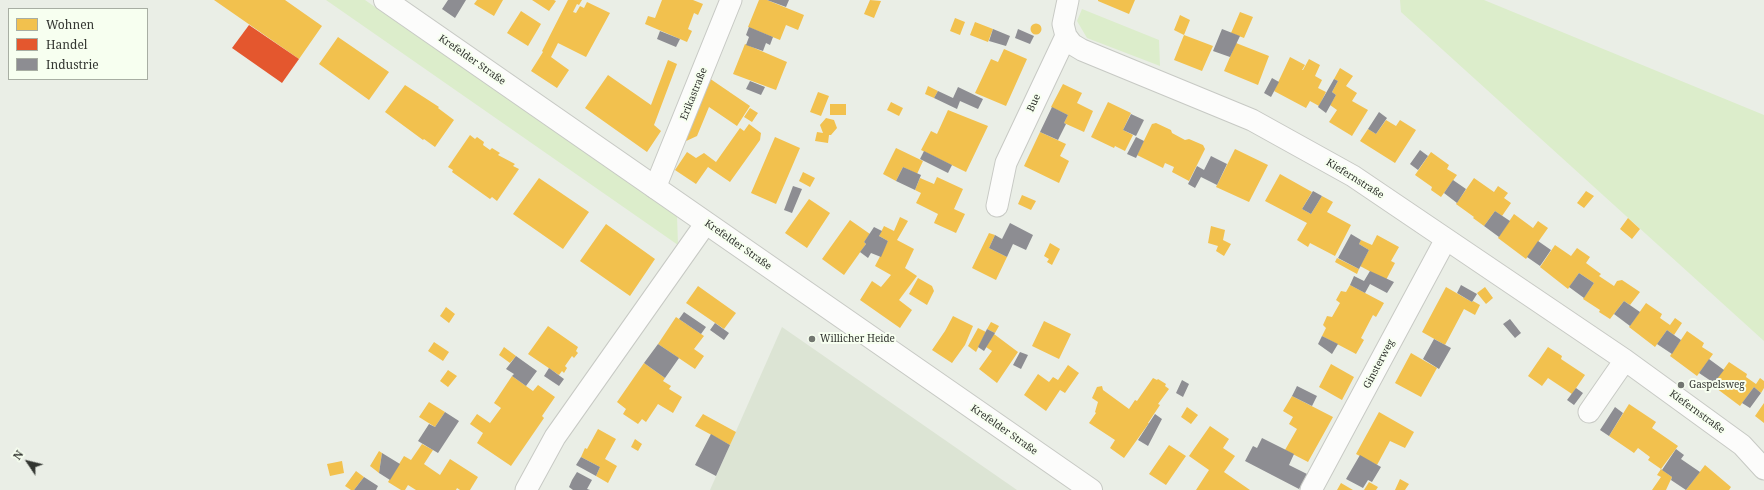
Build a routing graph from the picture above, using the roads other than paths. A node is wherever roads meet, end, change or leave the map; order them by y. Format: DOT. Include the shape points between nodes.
graph roads {
  1 [pos="385,0"];
  2 [pos="731,0"];
  3 [pos="1068,0"];
  4 [pos="1066,36"];
  5 [pos="655,188"];
  6 [pos="997,206"];
  7 [pos="706,223"];
  8 [pos="1446,238"];
  9 [pos="1625,360"];
  10 [pos="1589,412"];
  11 [pos="1764,469"];
  12 [pos="526,490"];
  13 [pos="1091,490"];
  14 [pos="1311,490"];
  1 -- 5 [label="main road, Krefelder Straße"];
  2 -- 5 [label="street, Erikastraße"];
  3 -- 4 [label="street, Bue" via="1063,24"];
  4 -- 6 [label="street, Bue" via="1006,163"];
  4 -- 8 [label="street, Kiefernstraße" via="1074,46 1082,50 1238,114 1277,133 1353,176"];
  5 -- 7 [label="main road, Krefelder Straße"];
  7 -- 12 [label="street" via="555,437"];
  7 -- 13 [label="main road, Krefelder Straße"];
  8 -- 9 [label="street, Kiefernstraße"];
  8 -- 14 [label="street, Ginsterweg"];
  9 -- 10 [label="street"];
  9 -- 11 [label="street, Kiefernstraße" via="1742,445"];
}
